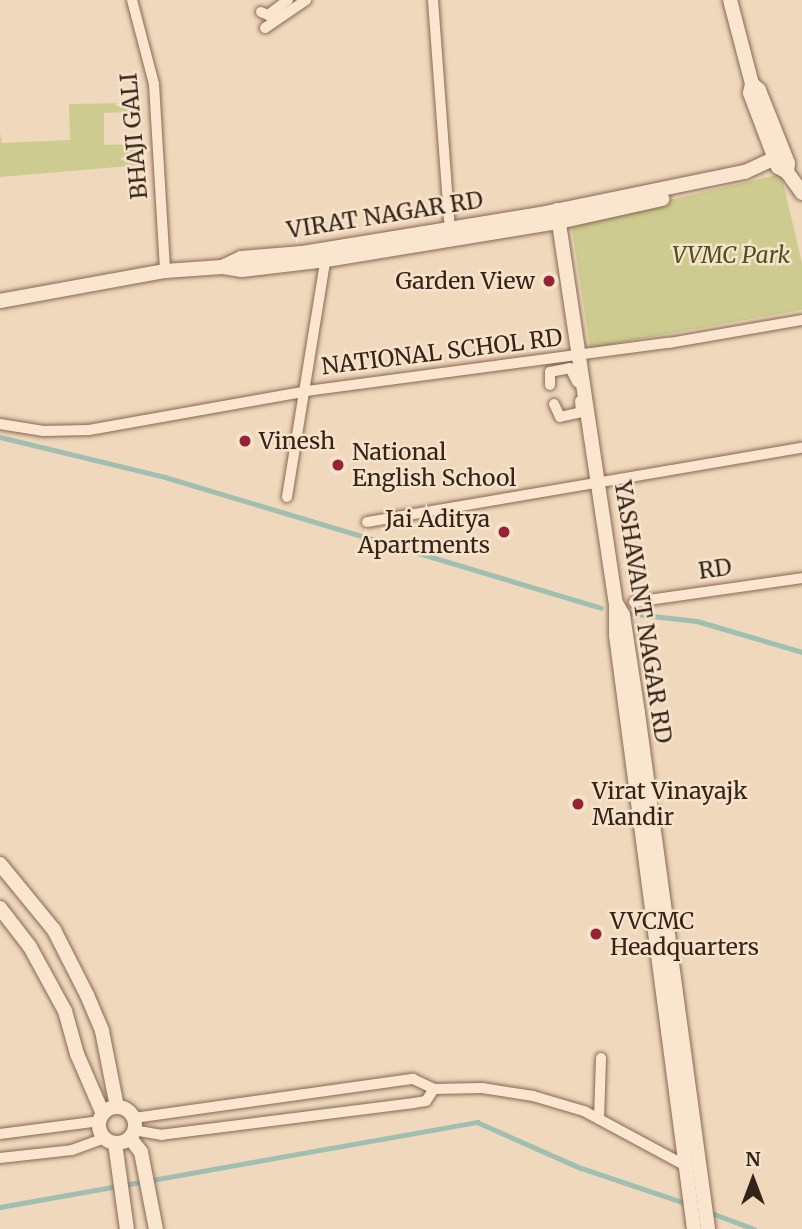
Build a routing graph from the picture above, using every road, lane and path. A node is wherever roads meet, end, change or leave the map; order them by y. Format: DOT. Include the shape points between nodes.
graph roads {
  1 [pos="132,0"];
  2 [pos="288,0"];
  3 [pos="433,0"];
  4 [pos="730,0"];
  5 [pos="303,1"];
  6 [pos="261,12"];
  7 [pos="265,27"];
  8 [pos="782,163"];
  9 [pos="802,193"];
  10 [pos="558,216"];
  11 [pos="450,229"];
  12 [pos="327,254"];
  13 [pos="165,271"];
  14 [pos="0,300"];
  15 [pos="802,320"];
  16 [pos="580,365"];
  17 [pos="550,385"];
  18 [pos="307,390"];
  19 [pos="554,404"];
  20 [pos="0,424"];
  21 [pos="802,448"];
  22 [pos="597,480"];
  23 [pos="287,497"];
  24 [pos="367,522"];
  25 [pos="802,578"];
  26 [pos="634,602"];
  27 [pos="616,603"];
  28 [pos="0,864"];
  29 [pos="0,908"];
  30 [pos="601,1058"];
  31 [pos="434,1089"];
  32 [pos="117,1107"];
  33 [pos="101,1117"];
  34 [pos="599,1119"];
  35 [pos="133,1129"];
  36 [pos="0,1134"];
  37 [pos="110,1141"];
  38 [pos="0,1158"];
  39 [pos="686,1166"];
  40 [pos="696,1188"];
  41 [pos="701,1227"];
  42 [pos="127,1229"];
  43 [pos="156,1229"];
  1 -- 13 [label="street, BHAJI GALI" via="155,84"];
  2 -- 6 [label="street" via="268,15"];
  3 -- 11 [label="street"];
  4 -- 8 [label="street" via="752,84 759,90"];
  5 -- 7 [label="street"];
  8 -- 9 [label="street"];
  8 -- 10 [label="street, VIRAT NAGAR RD"];
  10 -- 11 [label="street, VIRAT NAGAR RD"];
  10 -- 12 [label="street"];
  10 -- 16 [label="street, YASHAVANT NAGAR RD"];
  11 -- 12 [label="street, VIRAT NAGAR RD"];
  12 -- 13 [label="street, VIRAT NAGAR RD" via="242,258 222,267"];
  12 -- 18 [label="street"];
  13 -- 14 [label="street, VIRAT NAGAR RD"];
  15 -- 16 [label="street, NATIONAL SCHOL RD"];
  16 -- 17 [label="street" via="550,372"];
  16 -- 18 [label="street, NATIONAL SCHOL RD"];
  16 -- 19 [label="street" via="581,412 558,417"];
  16 -- 22 [label="street, YASHAVANT NAGAR RD"];
  18 -- 20 [label="street, NATIONAL SCHOL RD" via="89,430 43,431"];
  18 -- 23 [label="street"];
  21 -- 22 [label="street"];
  22 -- 24 [label="street"];
  22 -- 27 [label="street, YASHAVANT NAGAR RD"];
  25 -- 26 [label="street, RD"];
  27 -- 39 [label="street" via="615,635"];
  27 -- 40 [label="street, YASHAVANT NAGAR RD" via="623,615 636,701"];
  28 -- 32 [label="street" via="54,930 86,995 102,1031"];
  29 -- 33 [label="street" via="30,947 65,1011"];
  30 -- 34 [label="street"];
  31 -- 34 [label="street" via="482,1088 533,1096"];
  31 -- 35 [label="street" via="413,1079"];
  31 -- 35 [label="street" via="426,1101 414,1103 162,1135"];
  32 -- 33 [label="street"];
  32 -- 35 [label="street"];
  33 -- 36 [label="street"];
  33 -- 37 [label="street"];
  34 -- 39 [label="street"];
  35 -- 37 [label="street"];
  35 -- 43 [label="street"];
  37 -- 38 [label="street"];
  37 -- 42 [label="street"];
  39 -- 40 [label="street"];
  40 -- 41 [label="street, YASHAVANT NAGAR RD"];
}
